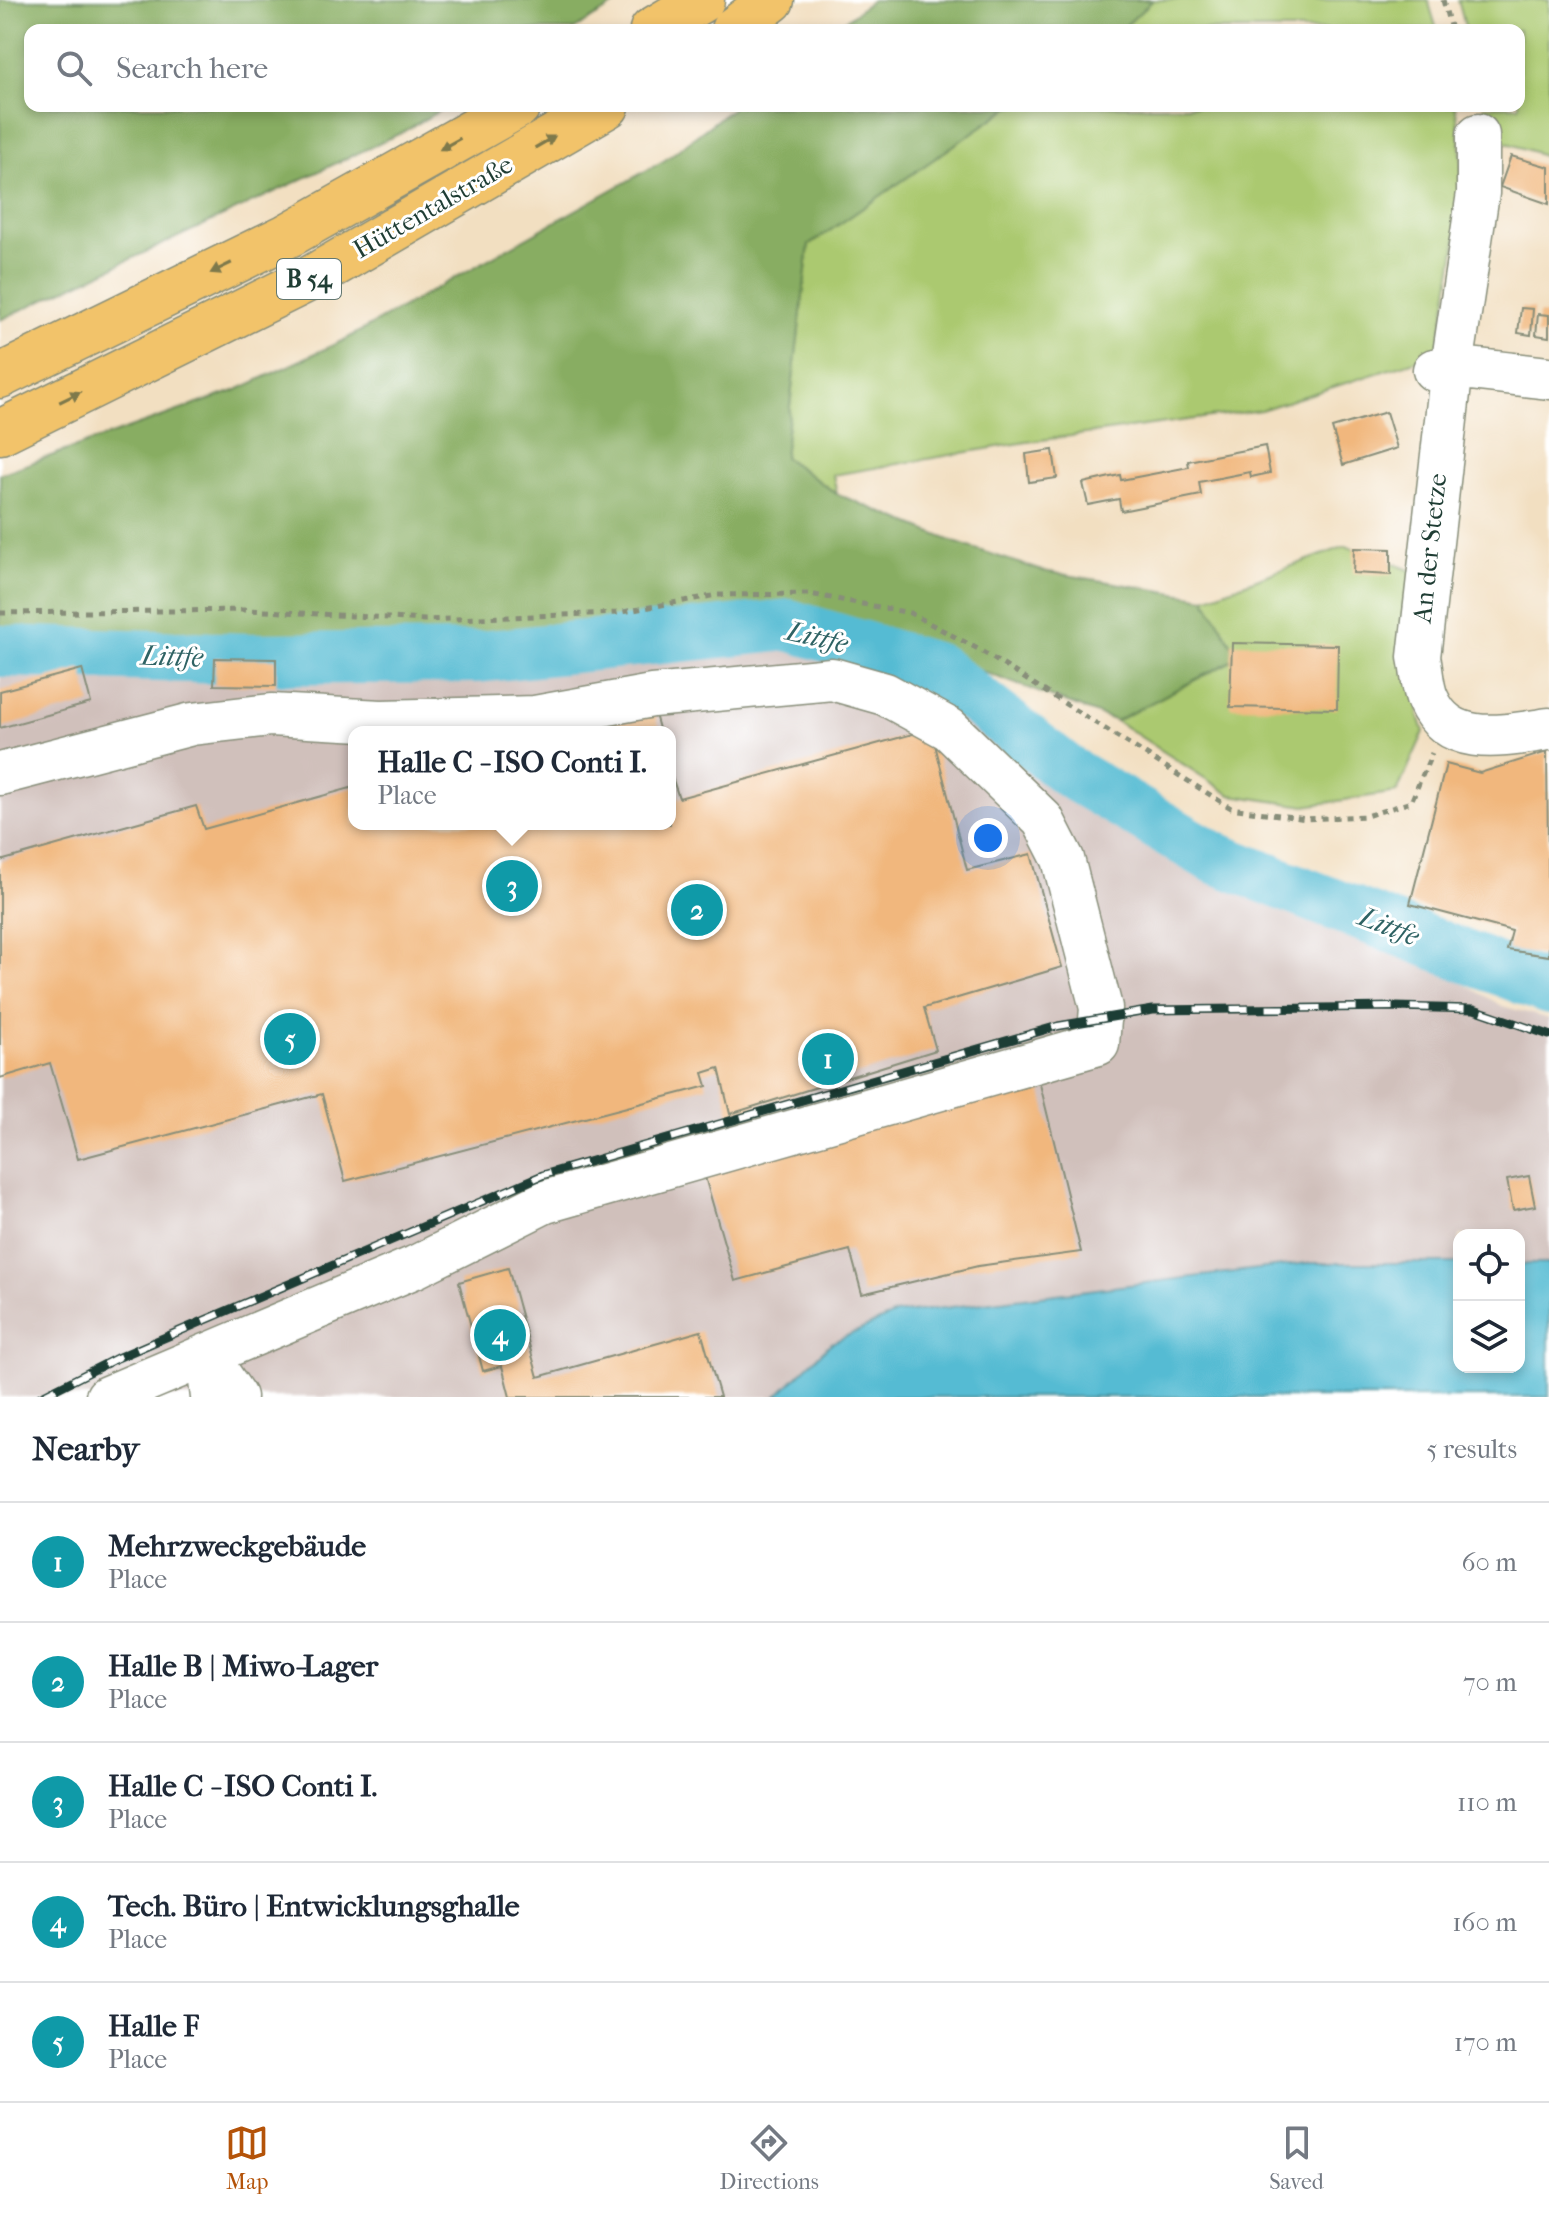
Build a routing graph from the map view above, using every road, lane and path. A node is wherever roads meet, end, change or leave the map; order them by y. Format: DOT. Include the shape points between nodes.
graph roads {
  1 [pos="702,0"];
  2 [pos="772,0"];
  3 [pos="1443,0"];
  4 [pos="662,24"];
  5 [pos="741,24"];
  6 [pos="1449,24"];
  7 [pos="507,112"];
  8 [pos="597,112"];
  9 [pos="1478,135"];
  10 [pos="1443,369"];
  11 [pos="0,376"];
  12 [pos="1549,378"];
  13 [pos="0,432"];
  14 [pos="1549,729"];
  15 [pos="0,774"];
  16 [pos="207,1356"];
  17 [pos="107,1397"];
  18 [pos="212,1397"];
  19 [pos="235,1397"];
  1 -- 4 [label="highway"];
  2 -- 5 [label="highway"];
  3 -- 6 [label="path"];
  7 -- 11 [label="highway, Hüttentalstraße / B 54, one-way" via="287,236"];
  13 -- 8 [label="highway, Hüttentalstraße / B 54, one-way" via="311,278"];
  9 -- 10 [label="street, An der Stetze" via="1478,193"];
  10 -- 12 [label="street"];
  10 -- 14 [label="street, An der Stetze" via="1419,657 1428,700 1445,723 1478,738"];
  15 -- 16 [label="street" via="192,724 271,715 381,721 535,717 652,696 832,679 885,694 949,729 1043,820 1063,859 1101,1008 1098,1044 545,1202 415,1267"];
  16 -- 17 [label="street"];
  16 -- 18 [label="street"];
  16 -- 19 [label="street"];
}
